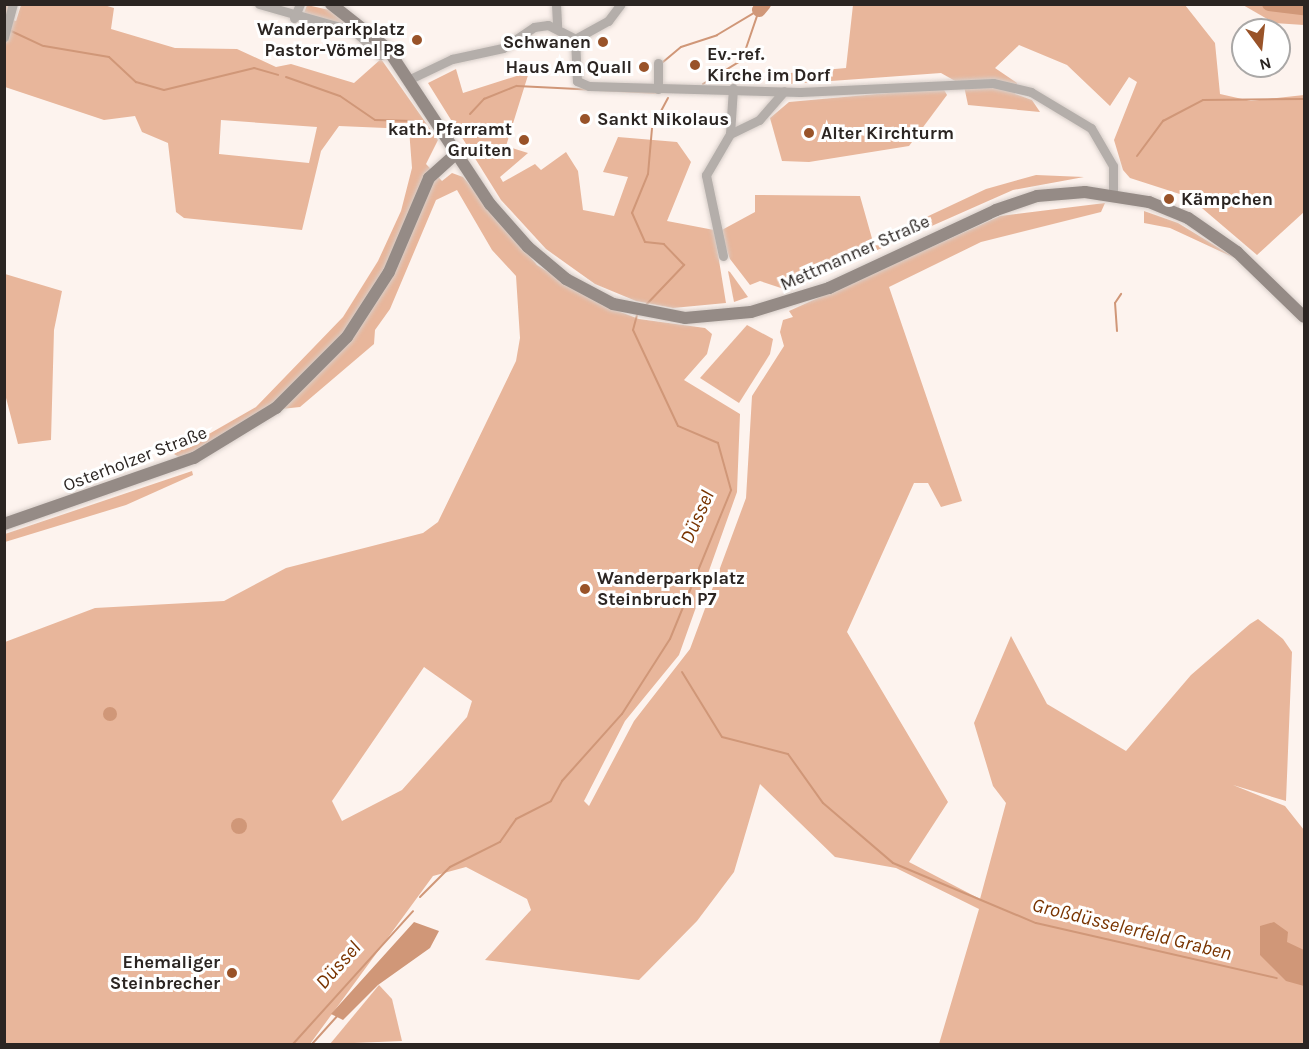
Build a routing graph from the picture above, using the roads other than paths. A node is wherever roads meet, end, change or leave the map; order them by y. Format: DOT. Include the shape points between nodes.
graph roads {
  1 [pos="13,4"];
  2 [pos="259,4"];
  3 [pos="300,4"];
  4 [pos="332,4"];
  5 [pos="556,4"];
  6 [pos="621,4"];
  7 [pos="294,18"];
  8 [pos="557,26"];
  9 [pos="5,34"];
  10 [pos="575,39"];
  11 [pos="381,55"];
  12 [pos="658,63"];
  13 [pos="410,79"];
  14 [pos="733,87"];
  15 [pos="658,89"];
  16 [pos="784,91"];
  17 [pos="730,134"];
  18 [pos="456,154"];
  19 [pos="1113,194"];
  20 [pos="723,256"];
  21 [pos="1305,317"];
  22 [pos="4,524"];
  1 -- 9 [label="street"];
  2 -- 7 [label="street"];
  3 -- 7 [label="street"];
  4 -- 13 [label="main road, Mettmanner Straße" via="363,25"];
  5 -- 8 [label="street"];
  6 -- 10 [label="street" via="608,21"];
  7 -- 11 [label="street" via="354,31"];
  8 -- 10 [label="street"];
  8 -- 13 [label="street" via="534,27 503,48 452,59"];
  10 -- 15 [label="street" via="580,84"];
  12 -- 15 [label="street"];
  13 -- 18 [label="main road, Mettmanner Straße"];
  14 -- 15 [label="street"];
  14 -- 16 [label="street"];
  14 -- 17 [label="street"];
  16 -- 17 [label="street" via="759,120"];
  16 -- 19 [label="street" via="945,81 1022,89 1091,128 1113,166"];
  17 -- 20 [label="street" via="706,175"];
  18 -- 19 [label="main road, Mettmanner Straße" via="504,221 541,260 586,291 633,310 663,316 717,318 777,306 1018,202 1061,193"];
  18 -- 22 [label="main road, Osterholzer Straße" via="429,178 389,272 347,337 276,408 194,458"];
  19 -- 21 [label="main road, Mettmanner Straße" via="1164,207 1209,230"];
}
